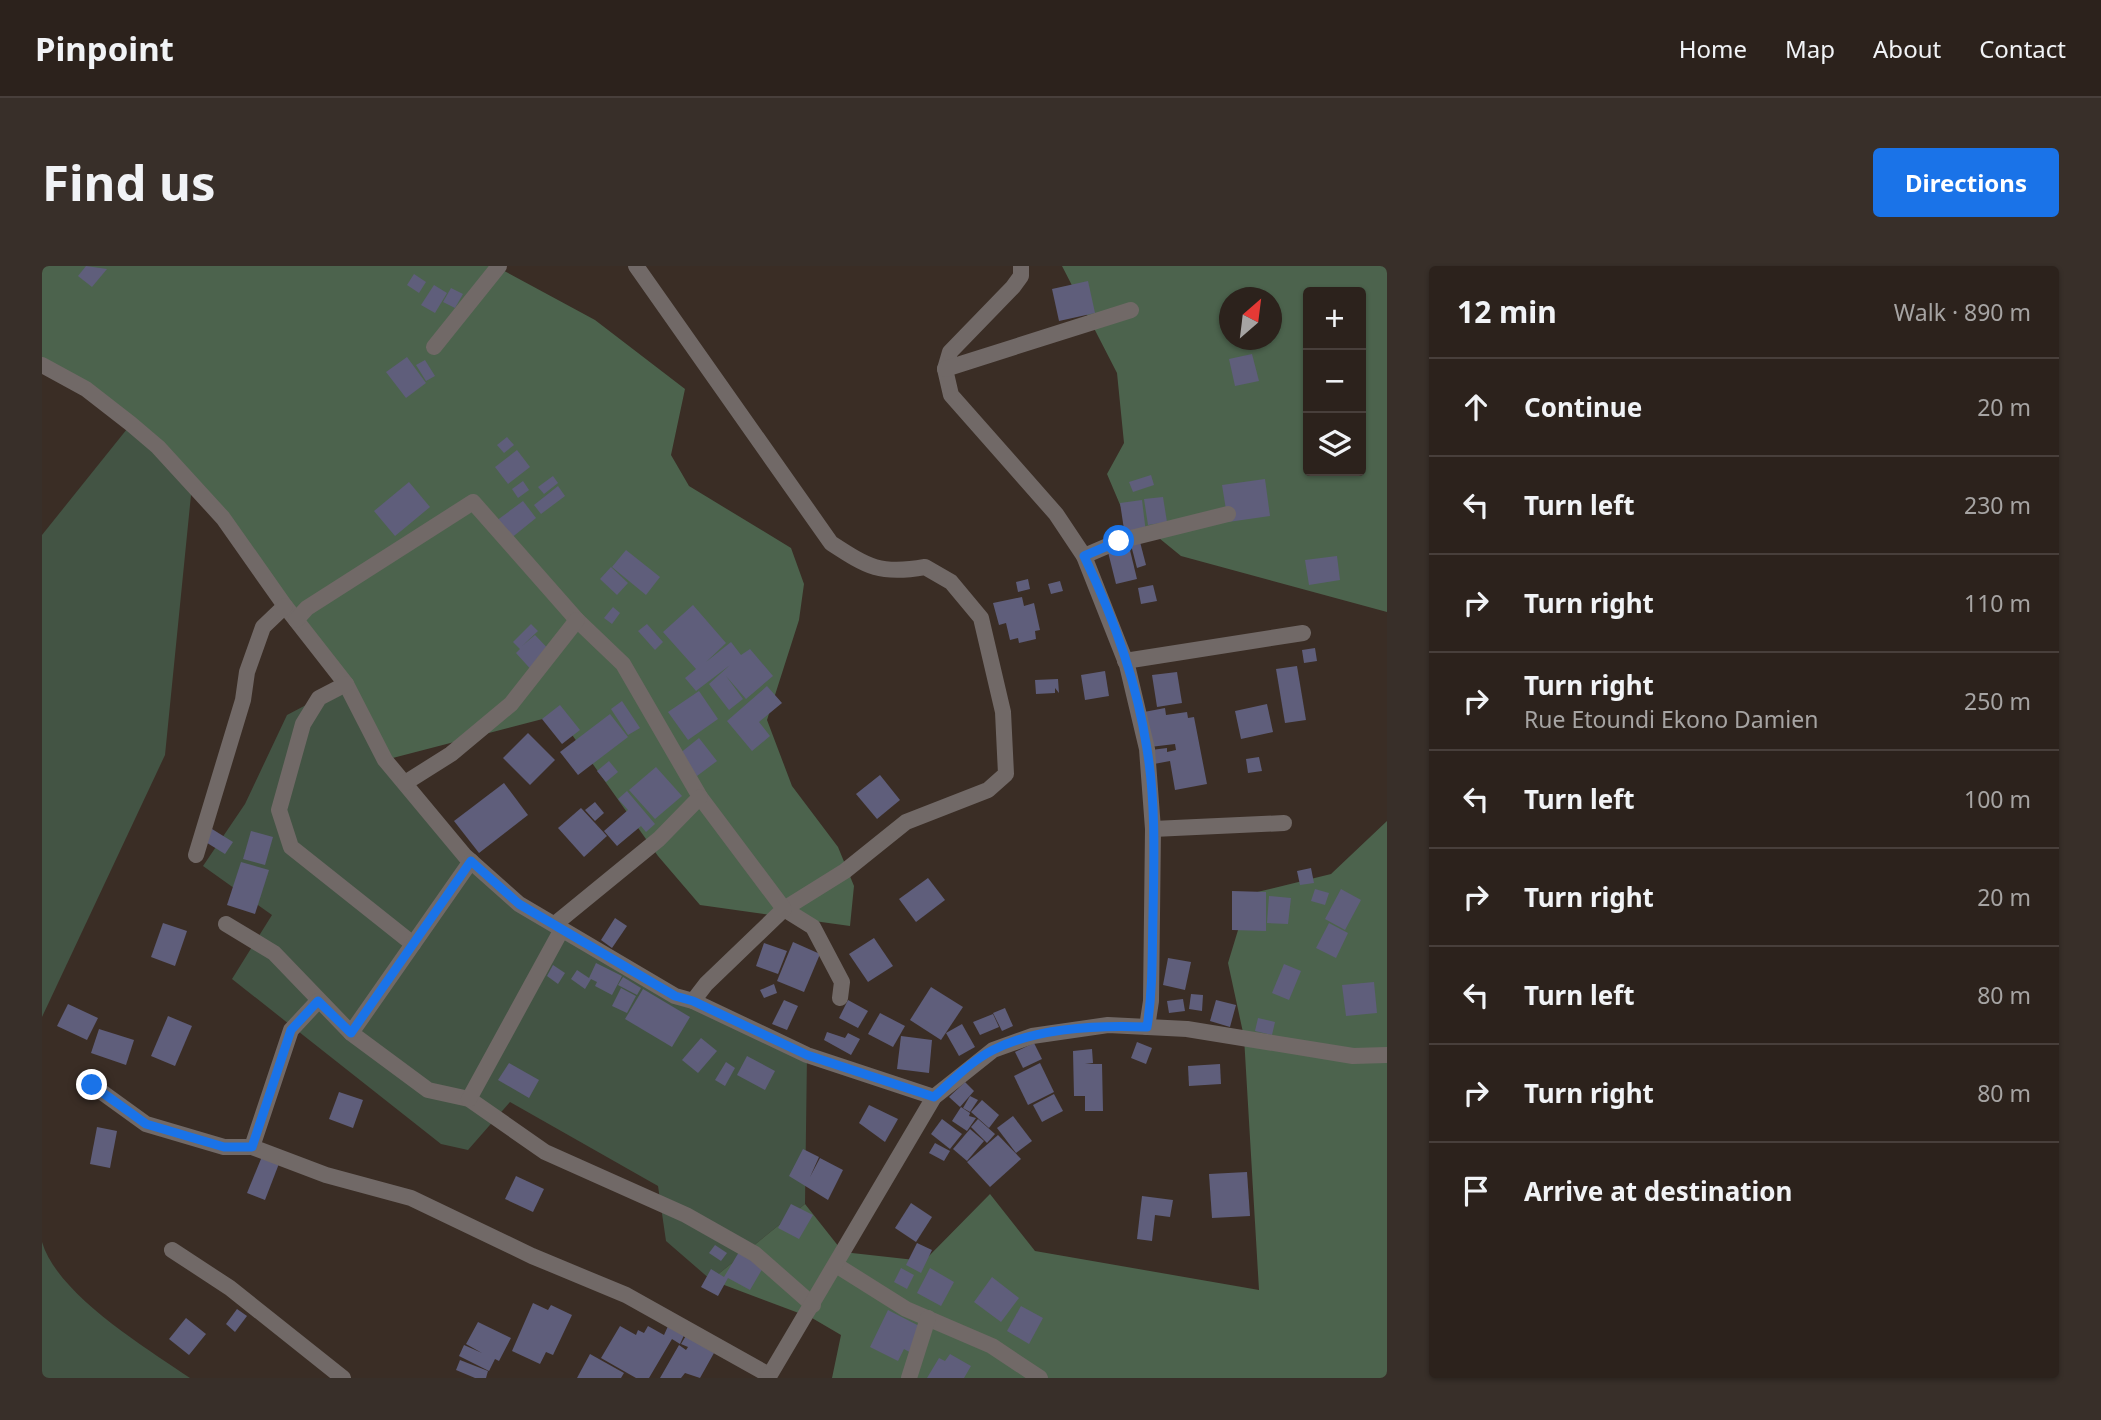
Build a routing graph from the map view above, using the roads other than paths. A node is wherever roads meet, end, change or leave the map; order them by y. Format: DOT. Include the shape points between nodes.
graph roads {
  1 [pos="499,266"];
  2 [pos="636,266"];
  3 [pos="1021,266"];
  4 [pos="1131,310"];
  5 [pos="434,347"];
  6 [pos="42,365"];
  7 [pos="945,369"];
  8 [pos="1228,514"];
  9 [pos="1084,556"];
  10 [pos="285,606"];
  11 [pos="296,620"];
  12 [pos="577,620"];
  13 [pos="1303,632"];
  14 [pos="1125,662"];
  15 [pos="346,684"];
  16 [pos="405,783"];
  17 [pos="700,797"];
  18 [pos="1284,823"];
  19 [pos="1153,829"];
  20 [pos="196,855"];
  21 [pos="471,861"];
  22 [pos="785,909"];
  23 [pos="226,924"];
  24 [pos="558,927"];
  25 [pos="413,944"];
  26 [pos="840,998"];
  27 [pos="318,1001"];
  28 [pos="693,1001"];
  29 [pos="1147,1027"];
  30 [pos="351,1033"];
  31 [pos="1387,1055"];
  32 [pos="92,1085"];
  33 [pos="934,1097"];
  34 [pos="469,1099"];
  35 [pos="252,1147"];
  36 [pos="172,1250"];
  37 [pos="836,1265"];
  38 [pos="813,1305"];
  39 [pos="928,1318"];
  40 [pos="769,1377"];
  41 [pos="343,1378"];
  42 [pos="909,1378"];
  43 [pos="1040,1378"];
  1 -- 5 [label="street"];
  2 -- 22 [label="street" via="831,543 859,561 894,573 925,567 951,582 981,618 1003,712 1006,774 988,790 906,822 845,871"];
  3 -- 7 [label="street" via="1021,276 1013,287 950,352"];
  4 -- 7 [label="street"];
  6 -- 10 [label="street" via="86,389 158,447 223,518"];
  7 -- 9 [label="street" via="951,395 1049,505"];
  8 -- 9 [label="street" via="1119,541"];
  9 -- 14 [label="street"];
  10 -- 11 [label="street"];
  10 -- 20 [label="street" via="263,627"];
  11 -- 12 [label="street" via="307,608 473,502"];
  11 -- 15 [label="street"];
  12 -- 16 [label="street" via="512,704"];
  12 -- 17 [label="street" via="623,664"];
  13 -- 14 [label="street"];
  14 -- 19 [label="street" via="1147,749"];
  15 -- 16 [label="street" via="385,760"];
  15 -- 25 [label="street" via="319,698 303,724 279,810 291,847"];
  16 -- 21 [label="street"];
  17 -- 22 [label="street"];
  17 -- 24 [label="street"];
  18 -- 19 [label="street"];
  19 -- 29 [label="street"];
  21 -- 24 [label="street" via="519,904"];
  21 -- 25 [label="street"];
  22 -- 26 [label="street" via="813,928 842,982"];
  22 -- 28 [label="street"];
  23 -- 27 [label="street" via="274,953"];
  24 -- 28 [label="street" via="675,996"];
  24 -- 34 [label="street"];
  25 -- 30 [label="street"];
  27 -- 30 [label="street"];
  27 -- 35 [label="street" via="291,1030"];
  28 -- 33 [label="street" via="807,1055"];
  29 -- 31 [label="street" via="1244,1037 1353,1056"];
  29 -- 33 [label="street" via="1108,1025 1032,1037 993,1050"];
  30 -- 34 [label="street" via="428,1090"];
  32 -- 35 [label="street" via="146,1124 224,1147"];
  33 -- 37 [label="street"];
  34 -- 38 [label="street" via="544,1152 685,1215 755,1254"];
  35 -- 40 [label="street" via="326,1175 411,1198 626,1295"];
  36 -- 41 [label="street" via="230,1288"];
  37 -- 38 [label="street"];
  37 -- 39 [label="street"];
  38 -- 40 [label="street"];
  39 -- 42 [label="street"];
  39 -- 43 [label="street" via="992,1346"];
}
